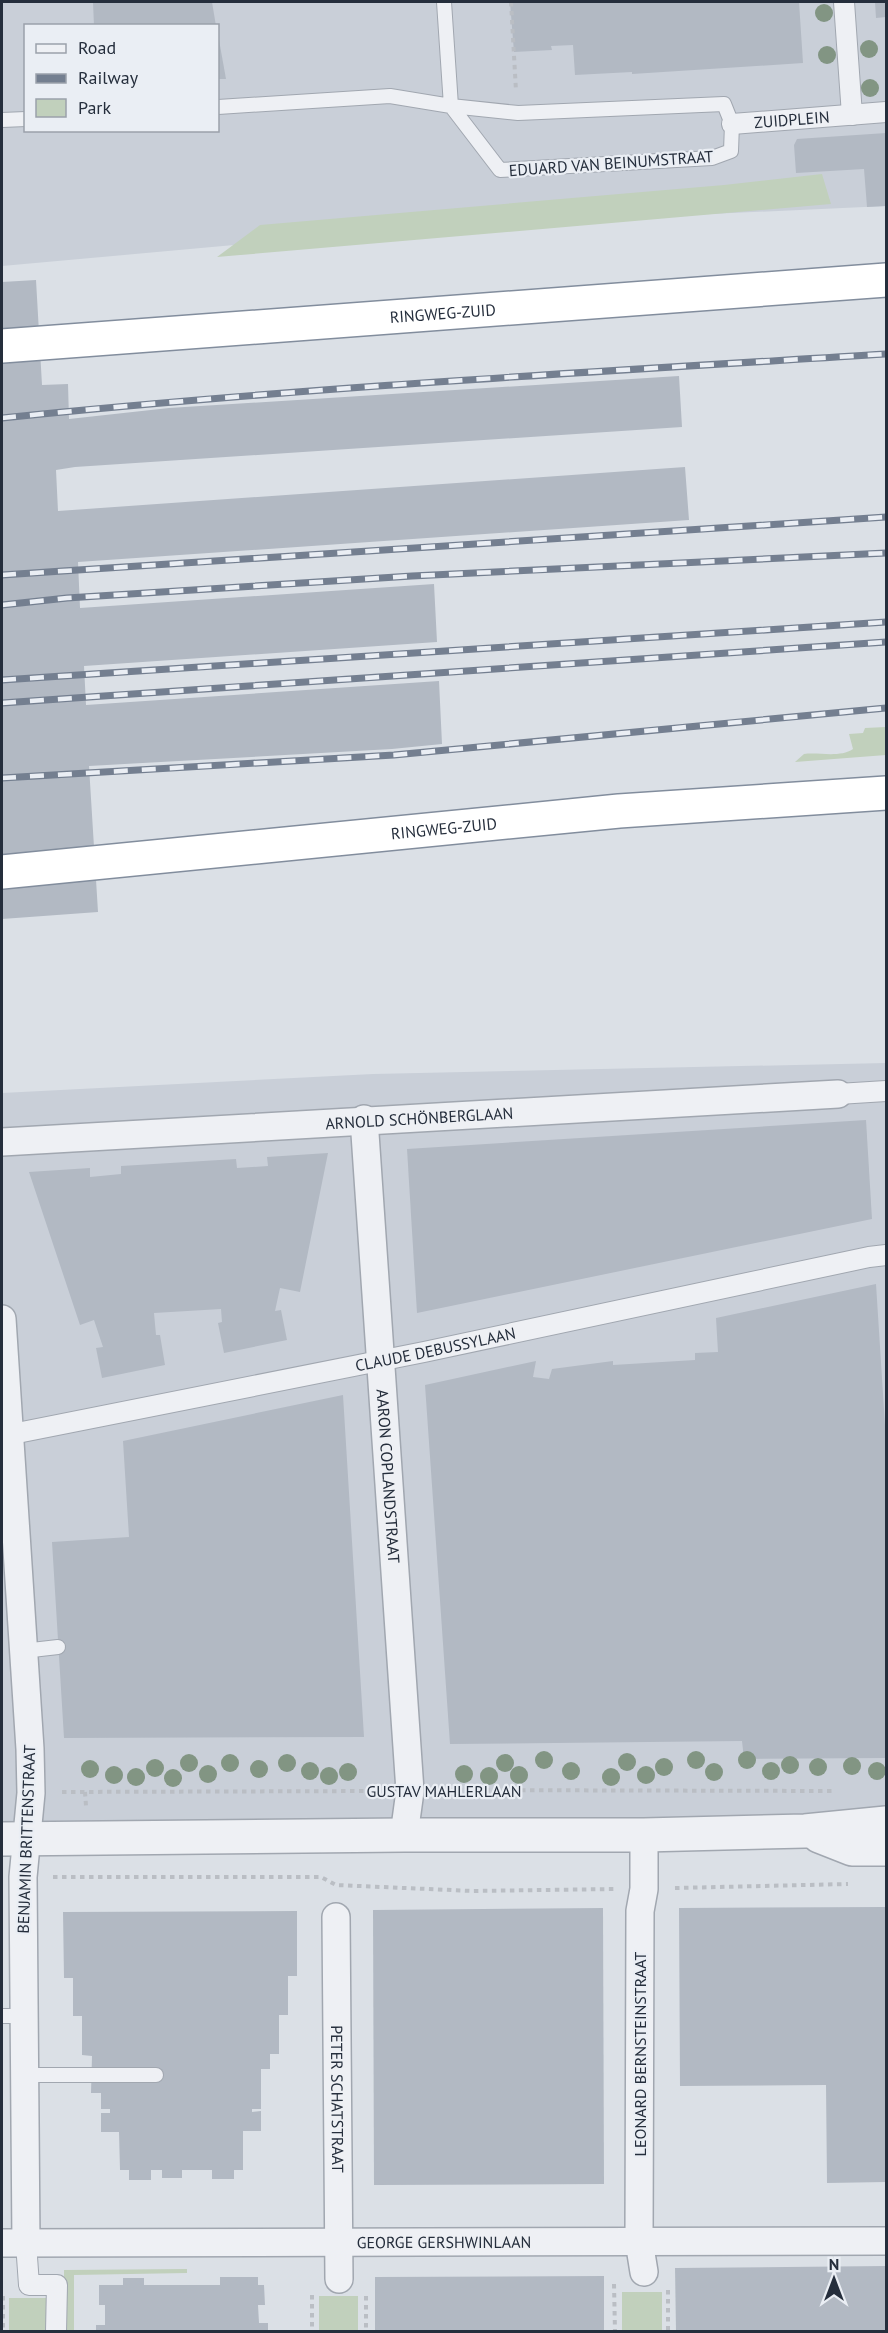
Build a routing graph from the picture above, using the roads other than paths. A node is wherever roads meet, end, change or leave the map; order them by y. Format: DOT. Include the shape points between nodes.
graph roads {
  1 [pos="444,2"];
  2 [pos="844,2"];
  3 [pos="219,106"];
  4 [pos="451,106"];
  5 [pos="886,112"];
  6 [pos="852,115"];
  7 [pos="24,119"];
  8 [pos="2,120"];
  9 [pos="732,124"];
  10 [pos="886,280"];
  11 [pos="2,346"];
  12 [pos="886,793"];
  13 [pos="2,872"];
  14 [pos="886,1091"];
  15 [pos="838,1094"];
  16 [pos="364,1119"];
  17 [pos="2,1142"];
  18 [pos="878,1256"];
  19 [pos="2,1319"];
  20 [pos="381,1360"];
  21 [pos="6,1435"];
  22 [pos="58,1647"];
  23 [pos="23,1650"];
  24 [pos="886,1823"];
  25 [pos="805,1831"];
  26 [pos="404,1835"];
  27 [pos="644,1835"];
  28 [pos="14,1839"];
  29 [pos="886,1849"];
  30 [pos="336,1917"];
  31 [pos="13,2016"];
  32 [pos="156,2074"];
  33 [pos="24,2075"];
  34 [pos="639,2241"];
  35 [pos="886,2241"];
  36 [pos="14,2244"];
  37 [pos="338,2244"];
  38 [pos="644,2272"];
  39 [pos="339,2279"];
  40 [pos="56,2331"];
  1 -- 4 [label="lane"];
  2 -- 6 [label="street, ZUIDPLEIN"];
  3 -- 4 [label="lane" via="390,96"];
  4 -- 9 [label="lane" via="518,113 724,104"];
  4 -- 9 [label="lane, EDUARD VAN BEINUMSTRAAT" via="500,170 712,159 731,151"];
  5 -- 6 [label="street, ZUIDPLEIN"];
  6 -- 9 [label="street, ZUIDPLEIN"];
  7 -- 8 [label="lane"];
  10 -- 11 [label="highway, RINGWEG-ZUID"];
  12 -- 13 [label="highway, RINGWEG-ZUID" via="619,811"];
  14 -- 15 [label="street"];
  15 -- 16 [label="street, ARNOLD SCHÖNBERGLAAN"];
  16 -- 17 [label="street, ARNOLD SCHÖNBERGLAAN"];
  16 -- 20 [label="street, AARON COPLANDSTRAAT"];
  18 -- 20 [label="street, CLAUDE DEBUSSYLAAN"];
  19 -- 21 [label="street, BENJAMIN BRITTENSTRAAT"];
  20 -- 21 [label="street, CLAUDE DEBUSSYLAAN"];
  20 -- 26 [label="street, AARON COPLANDSTRAAT" via="410,1791"];
  21 -- 23 [label="street, BENJAMIN BRITTENSTRAAT"];
  22 -- 23 [label="lane"];
  23 -- 28 [label="street, BENJAMIN BRITTENSTRAAT" via="31,1793"];
  24 -- 25 [label="street"];
  25 -- 27 [label="street"];
  25 -- 29 [label="street" via="852,1849"];
  26 -- 27 [label="street"];
  26 -- 28 [label="street"];
  27 -- 34 [label="street, LEONARD BERNSTEINSTRAAT" via="640,1911"];
  28 -- 31 [label="street, BENJAMIN BRITTENSTRAAT" via="23,1877"];
  30 -- 37 [label="street, PETER SCHATSTRAAT"];
  31 -- 33 [label="street, BENJAMIN BRITTENSTRAAT"];
  32 -- 33 [label="lane"];
  33 -- 36 [label="street, BENJAMIN BRITTENSTRAAT"];
  34 -- 35 [label="street, GEORGE GERSHWINLAAN"];
  34 -- 37 [label="street, GEORGE GERSHWINLAAN"];
  34 -- 38 [label="street, LEONARD BERNSTEINSTRAAT"];
  36 -- 37 [label="street, GEORGE GERSHWINLAAN"];
  36 -- 40 [label="street, BENJAMIN BRITTENSTRAAT" via="29,2285 57,2285"];
  37 -- 39 [label="street, PETER SCHATSTRAAT"];
}
